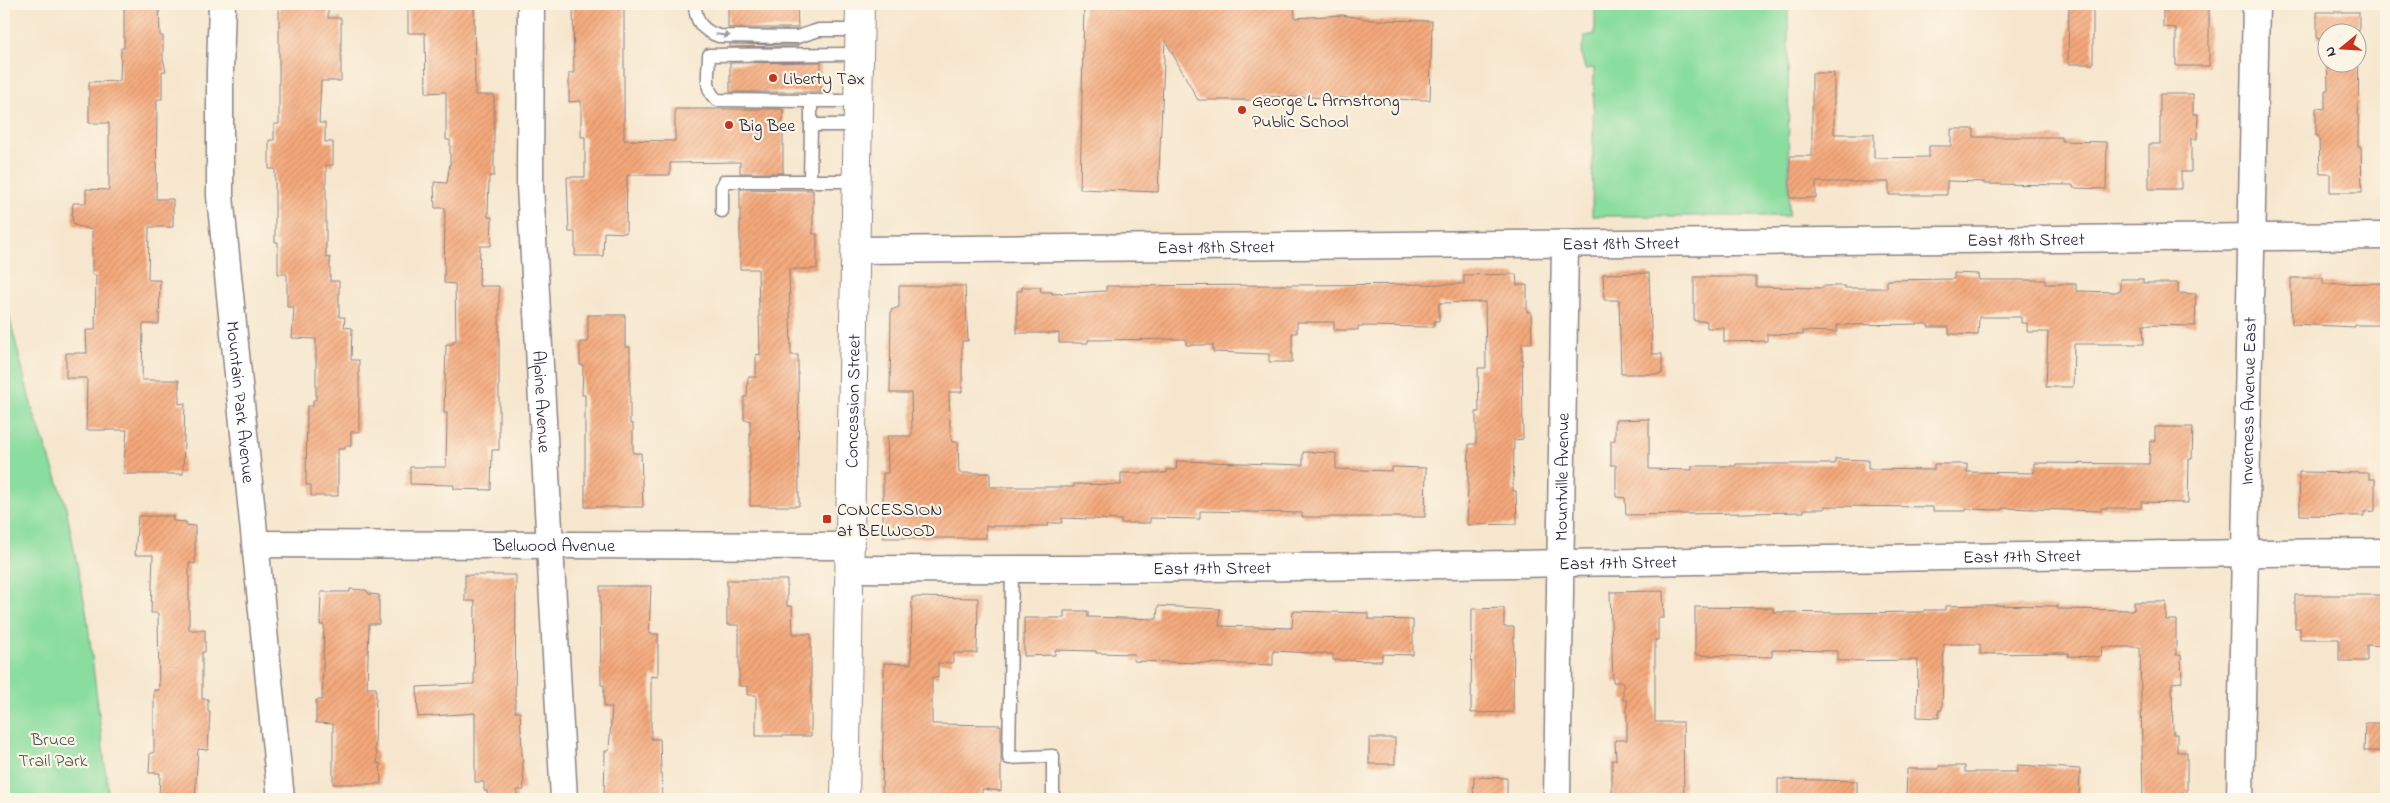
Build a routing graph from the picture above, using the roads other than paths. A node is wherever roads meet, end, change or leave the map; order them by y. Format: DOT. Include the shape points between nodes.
graph roads {
  1 [pos="222,4"];
  2 [pos="530,4"];
  3 [pos="695,4"];
  4 [pos="2256,4"];
  5 [pos="859,29"];
  6 [pos="811,101"];
  7 [pos="857,113"];
  8 [pos="811,125"];
  9 [pos="810,181"];
  10 [pos="856,182"];
  11 [pos="722,211"];
  12 [pos="2386,236"];
  13 [pos="2250,238"];
  14 [pos="1565,244"];
  15 [pos="856,250"];
  16 [pos="256,544"];
  17 [pos="550,544"];
  18 [pos="2386,552"];
  19 [pos="2245,554"];
  20 [pos="850,558"];
  21 [pos="1560,565"];
  22 [pos="1012,569"];
  23 [pos="281,799"];
  24 [pos="564,799"];
  25 [pos="845,799"];
  26 [pos="1052,799"];
  27 [pos="1557,799"];
  28 [pos="2240,799"];
  1 -- 16 [label="street, Mountain Park Avenue" via="220,196"];
  2 -- 17 [label="street, Alpine Avenue" via="530,185"];
  3 -- 5 [label="lane, one-way" via="700,25 719,36 797,37 819,30"];
  4 -- 13 [label="street, Inverness Avenue East"];
  5 -- 6 [label="lane" via="709,54 708,86 710,94 718,100"];
  5 -- 7 [label="main road, Concession Street"];
  6 -- 7 [label="lane"];
  6 -- 8 [label="lane"];
  7 -- 8 [label="lane"];
  7 -- 10 [label="main road, Concession Street"];
  8 -- 9 [label="lane"];
  9 -- 10 [label="lane"];
  9 -- 11 [label="lane" via="724,181"];
  10 -- 15 [label="main road, Concession Street"];
  12 -- 13 [label="street, East 18th Street"];
  13 -- 14 [label="street, East 18th Street"];
  13 -- 19 [label="street, Inverness Avenue East"];
  14 -- 15 [label="street, East 18th Street"];
  14 -- 21 [label="street, Mountville Avenue"];
  15 -- 20 [label="main road, Concession Street"];
  16 -- 17 [label="street, Belwood Avenue"];
  16 -- 23 [label="street, Mountain Park Avenue"];
  17 -- 20 [label="street, Belwood Avenue"];
  17 -- 24 [label="street, Alpine Avenue"];
  18 -- 19 [label="street, East 17th Street"];
  19 -- 21 [label="street, East 17th Street" via="1753,559"];
  19 -- 28 [label="street, Inverness Avenue East"];
  20 -- 22 [label="street, East 17th Street"];
  20 -- 25 [label="main road, Concession Street"];
  21 -- 22 [label="street, East 17th Street"];
  21 -- 27 [label="street, Mountville Avenue"];
  22 -- 26 [label="lane" via="1009,758 1053,756"];
}
